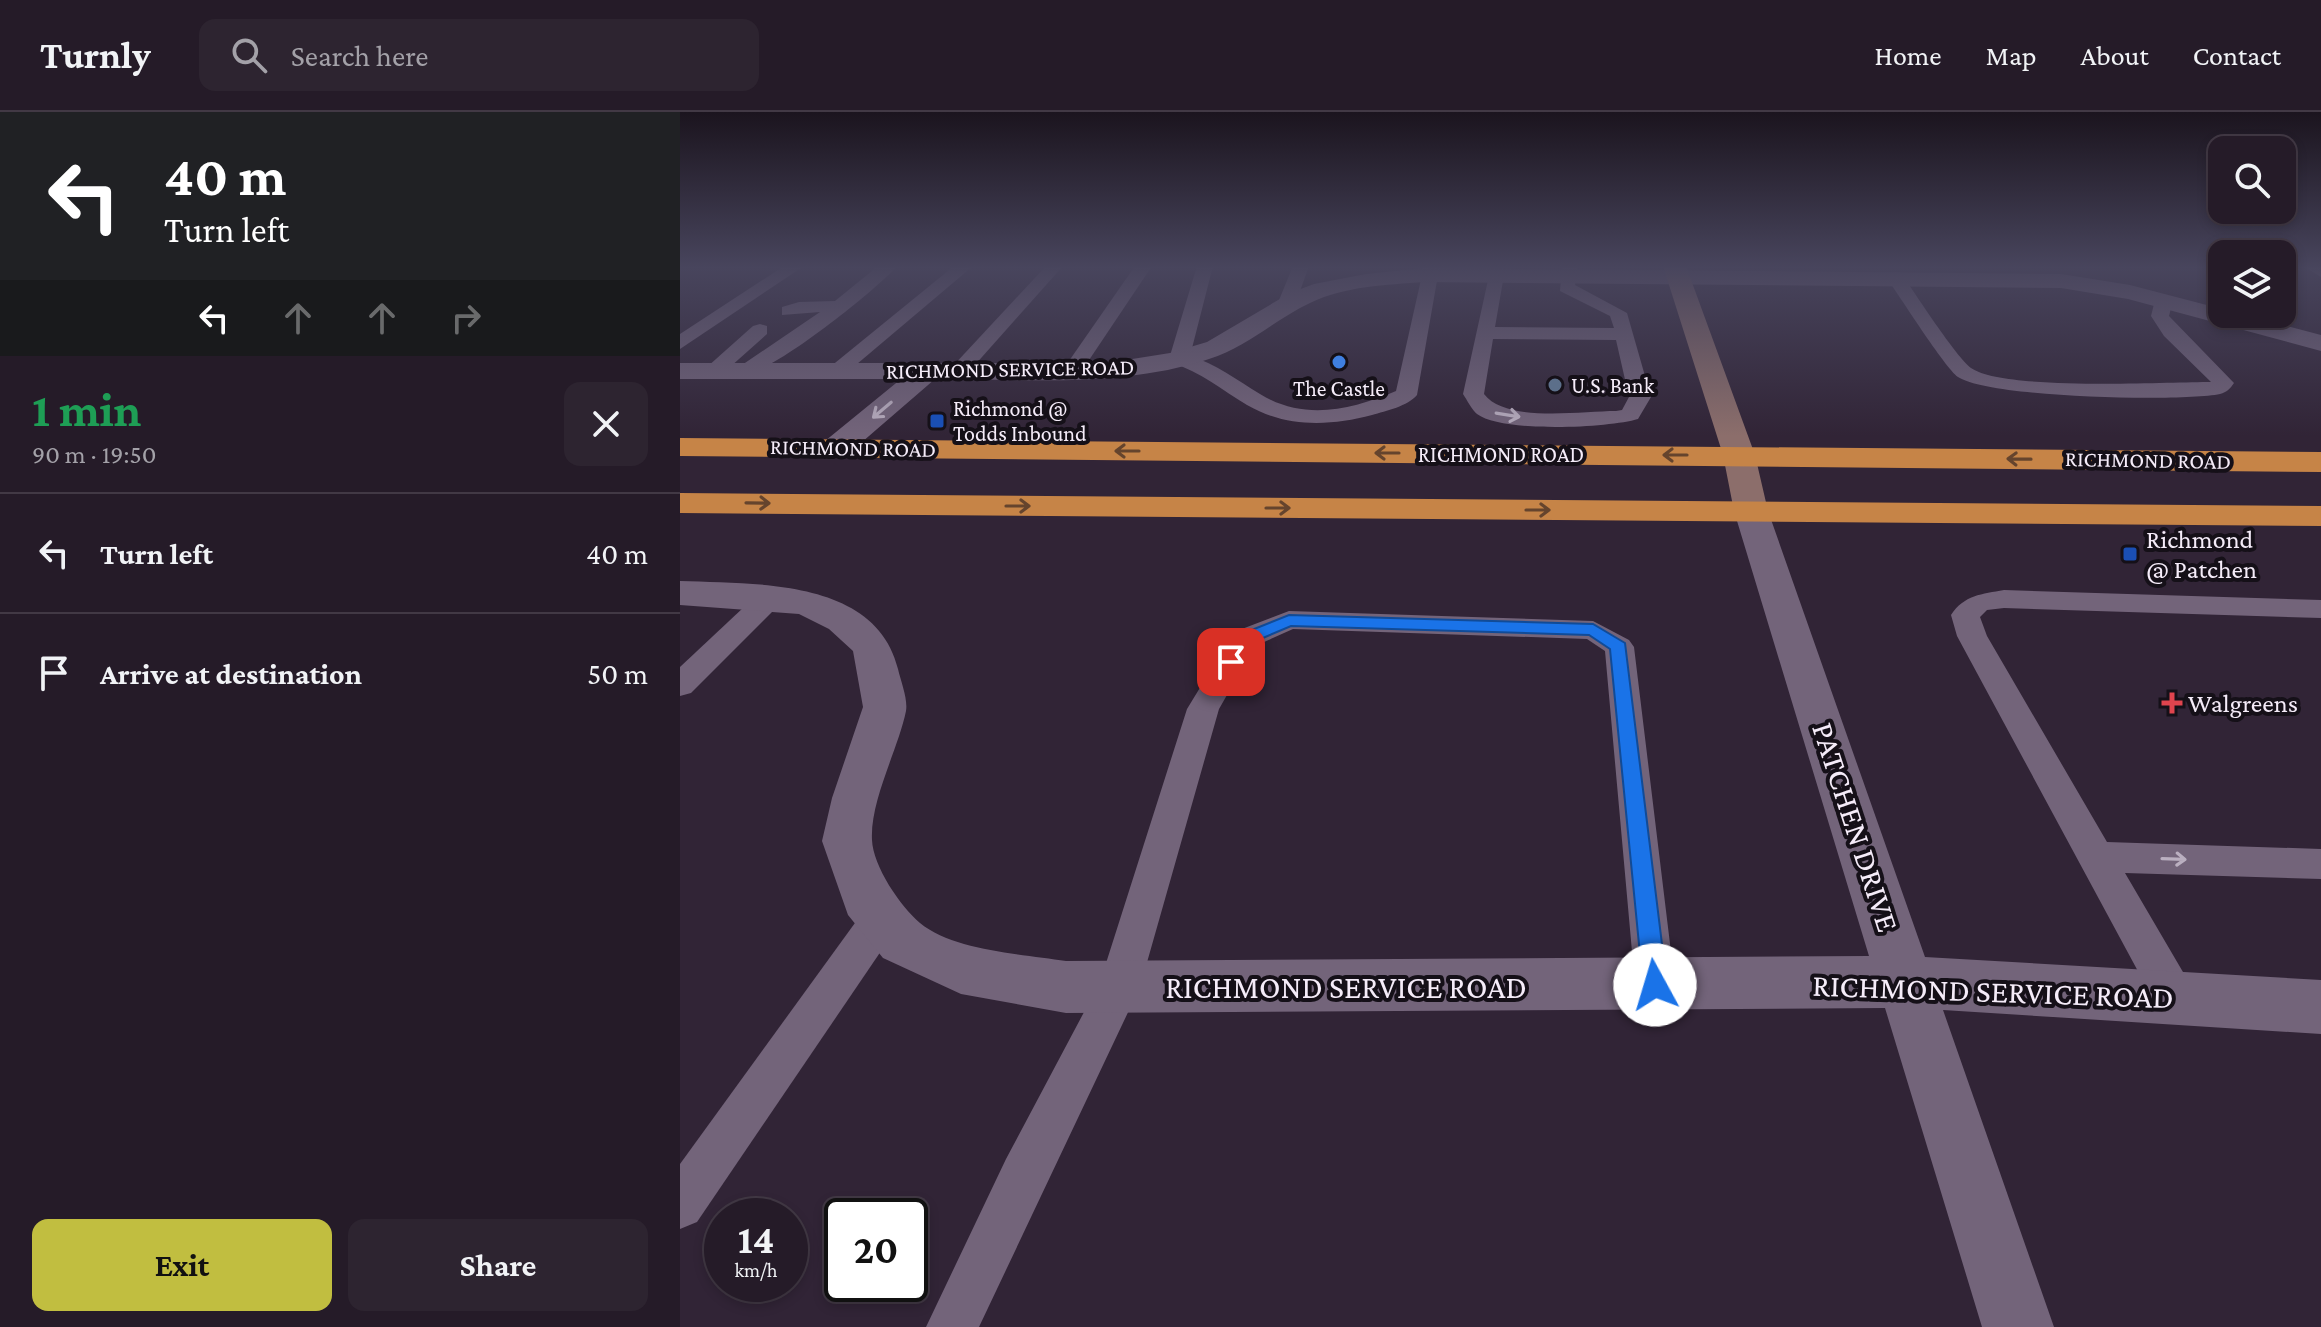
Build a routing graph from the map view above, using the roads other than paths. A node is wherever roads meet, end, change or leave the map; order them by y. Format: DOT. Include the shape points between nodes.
graph roads {
  1 [pos="711,323"];
  2 [pos="818,323"];
  3 [pos="896,323"];
  4 [pos="1003,323"];
  5 [pos="1105,323"];
  6 [pos="1189,323"];
  7 [pos="1259,323"];
  8 [pos="1420,323"];
  9 [pos="1486,323"];
  10 [pos="1621,323"];
  11 [pos="1693,323"];
  12 [pos="1928,323"];
  13 [pos="2165,323"];
  14 [pos="2247,323"];
  15 [pos="760,330"];
  16 [pos="1484,333"];
  17 [pos="1625,334"];
  18 [pos="680,343"];
  19 [pos="2321,343"];
  20 [pos="1179,359"];
  21 [pos="680,371"];
  22 [pos="714,371"];
  23 [pos="746,371"];
  24 [pos="837,371"];
  25 [pos="928,371"];
  26 [pos="959,371"];
  27 [pos="1072,371"];
  28 [pos="680,447"];
  29 [pos="836,448"];
  30 [pos="1739,455"];
  31 [pos="2321,462"];
  32 [pos="680,503"];
  33 [pos="1751,511"];
  34 [pos="2321,516"];
  35 [pos="680,593"];
  36 [pos="770,598"];
  37 [pos="2321,609"];
  38 [pos="680,685"];
  39 [pos="2096,857"];
  40 [pos="2321,864"];
  41 [pos="882,917"];
  42 [pos="1907,982"];
  43 [pos="1655,985"];
  44 [pos="1119,987"];
  45 [pos="2175,998"];
  46 [pos="2321,1007"];
  47 [pos="680,1205"];
  48 [pos="952,1327"];
  49 [pos="2018,1327"];
  1 -- 18 [label="lane"];
  2 -- 23 [label="lane"];
  3 -- 24 [label="lane"];
  4 -- 26 [label="lane"];
  5 -- 27 [label="lane"];
  6 -- 20 [label="lane"];
  7 -- 20 [label="street, RICHMOND SERVICE ROAD" via="1232,341"];
  8 -- 20 [label="lane" via="1406,395 1362,414 1279,413 1206,366"];
  9 -- 16 [label="lane"];
  10 -- 17 [label="lane"];
  11 -- 30 [label="main road"];
  12 -- 13 [label="lane" via="1964,372 1981,381 2218,388 2224,383"];
  14 -- 19 [label="street, RICHMOND SERVICE ROAD"];
  15 -- 22 [label="lane"];
  16 -- 17 [label="lane"];
  16 -- 17 [label="lane, one-way" via="1473,394 1485,410 1509,418 1630,414 1640,397"];
  20 -- 27 [label="street, RICHMOND SERVICE ROAD" via="1140,368"];
  21 -- 22 [label="street, RICHMOND SERVICE ROAD"];
  22 -- 23 [label="street, RICHMOND SERVICE ROAD"];
  23 -- 24 [label="street, RICHMOND SERVICE ROAD"];
  24 -- 25 [label="street, RICHMOND SERVICE ROAD"];
  25 -- 26 [label="street, RICHMOND SERVICE ROAD"];
  25 -- 29 [label="street, one-way"];
  26 -- 27 [label="street, RICHMOND SERVICE ROAD"];
  28 -- 29 [label="highway, RICHMOND ROAD"];
  30 -- 29 [label="highway, RICHMOND ROAD, one-way"];
  31 -- 30 [label="highway, RICHMOND ROAD, one-way"];
  30 -- 33 [label="main road"];
  32 -- 33 [label="highway, one-way"];
  33 -- 34 [label="highway"];
  33 -- 42 [label="street, PATCHEN DRIVE"];
  35 -- 36 [label="street, RICHMOND SERVICE ROAD"];
  36 -- 38 [label="lane"];
  36 -- 41 [label="street, RICHMOND SERVICE ROAD" via="808,603 843,620 872,646 885,707 847,841 867,899"];
  37 -- 39 [label="lane" via="2004,599 1978,603 1965,615"];
  39 -- 40 [label="lane, one-way"];
  39 -- 45 [label="lane"];
  41 -- 44 [label="street, RICHMOND SERVICE ROAD" via="902,941 961,969 1066,987"];
  41 -- 47 [label="lane"];
  42 -- 43 [label="street, RICHMOND SERVICE ROAD"];
  42 -- 45 [label="street, RICHMOND SERVICE ROAD"];
  42 -- 49 [label="street, PATCHEN DRIVE"];
  43 -- 44 [label="street, RICHMOND SERVICE ROAD"];
  43 -- 44 [label="lane" via="1619,647 1593,630 1289,620 1244,639 1203,709"];
  44 -- 48 [label="lane"];
  45 -- 46 [label="street, RICHMOND SERVICE ROAD"];
}
